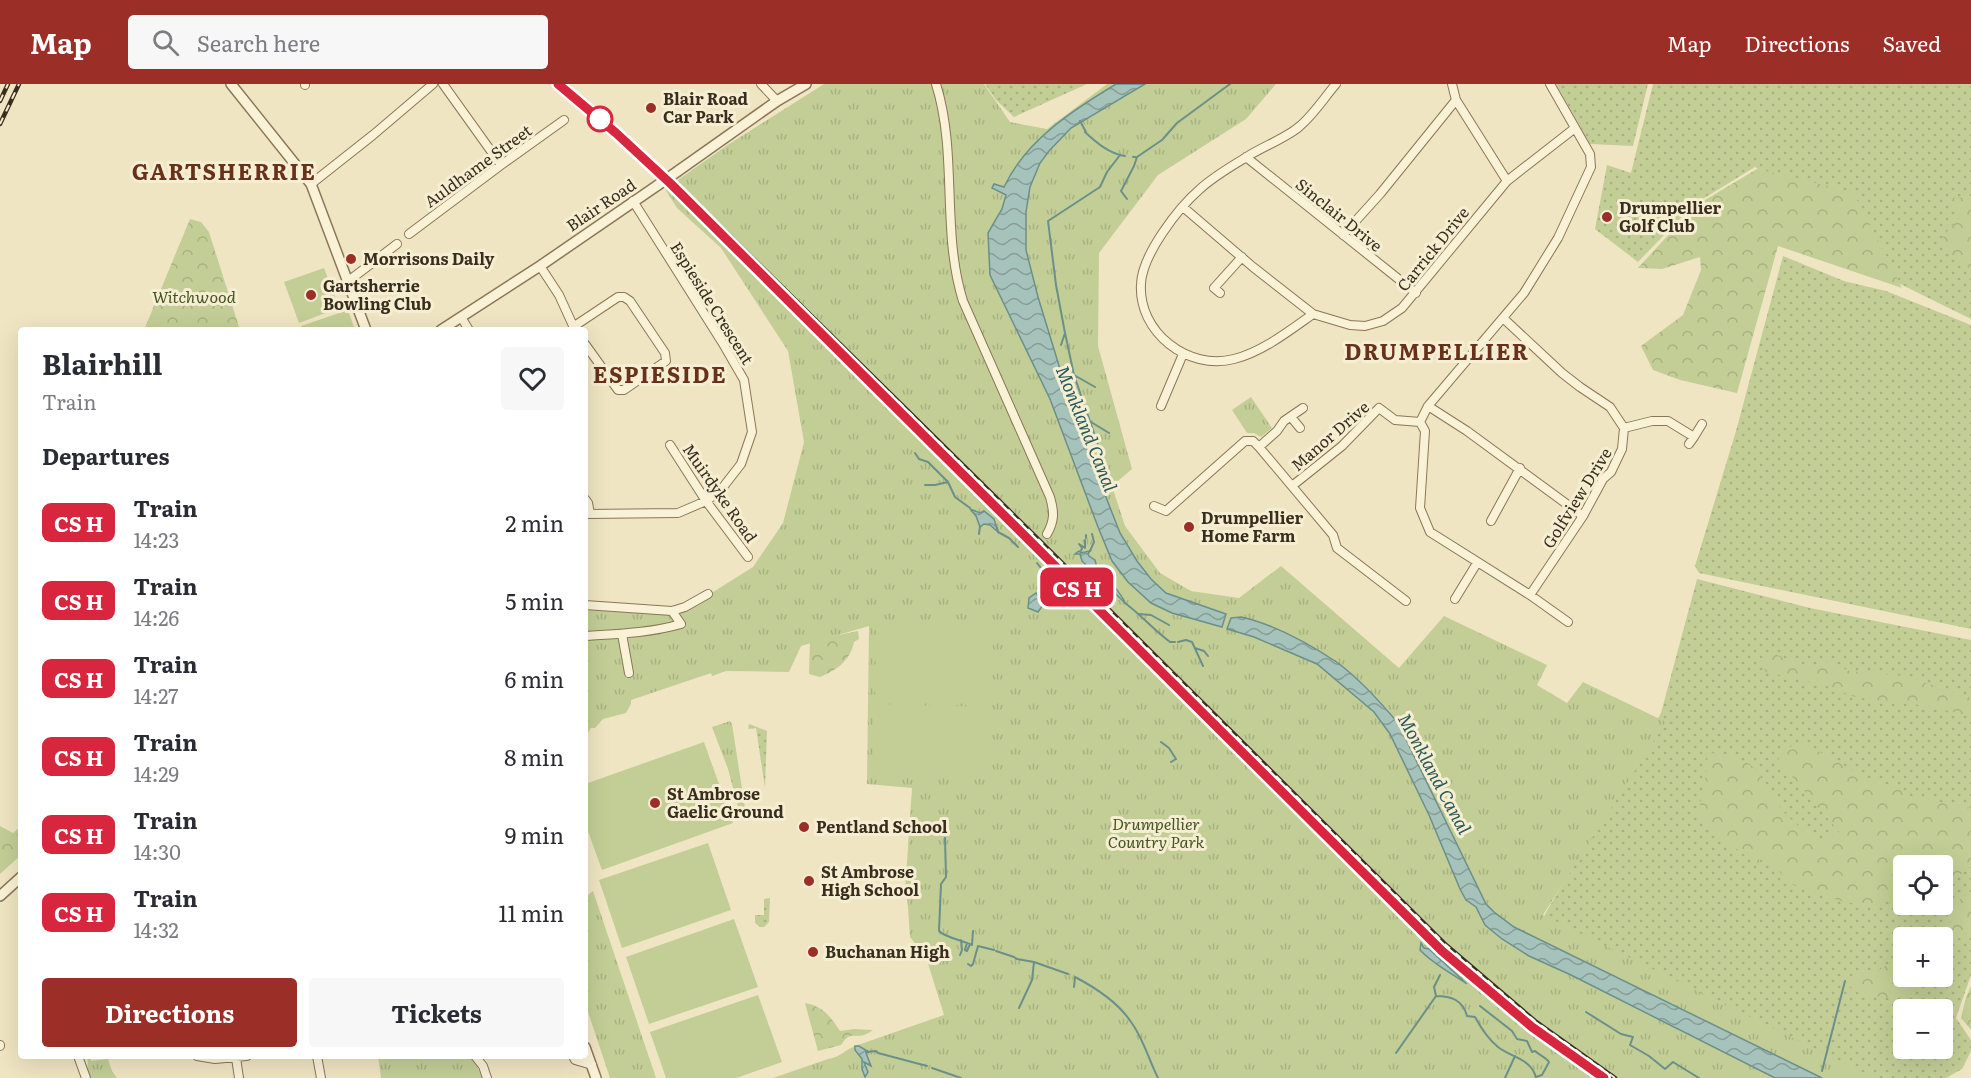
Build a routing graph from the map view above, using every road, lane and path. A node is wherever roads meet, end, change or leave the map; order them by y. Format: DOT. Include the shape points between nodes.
graph roads {
  1 [pos="231,84"];
  2 [pos="434,84"];
  3 [pos="443,84"];
  4 [pos="761,84"];
  5 [pos="806,84"];
  6 [pos="936,84"];
  7 [pos="1336,84"];
  8 [pos="1452,84"];
  9 [pos="1550,84"];
  10 [pos="1456,100"];
  11 [pos="777,101"];
  12 [pos="564,120"];
  13 [pos="1575,128"];
  14 [pos="1246,157"];
  15 [pos="501,165"];
  16 [pos="1507,181"];
  17 [pos="311,184"];
  18 [pos="633,201"];
  19 [pos="1183,207"];
  20 [pos="409,234"];
  21 [pos="1343,235"];
  22 [pos="397,244"];
  23 [pos="1242,257"];
  24 [pos="540,266"];
  25 [pos="347,282"];
  26 [pos="1214,288"];
  27 [pos="1416,293"];
  28 [pos="1313,315"];
  29 [pos="461,317"];
  30 [pos="1503,318"];
  31 [pos="365,327"];
  32 [pos="446,327"];
  33 [pos="467,327"];
  34 [pos="574,327"];
  35 [pos="575,327"];
  36 [pos="588,349"];
  37 [pos="1183,354"];
  38 [pos="1161,406"];
  39 [pos="1428,406"];
  40 [pos="1303,408"];
  41 [pos="1292,417"];
  42 [pos="1420,422"];
  43 [pos="1702,424"];
  44 [pos="1300,428"];
  45 [pos="1624,428"];
  46 [pos="670,445"];
  47 [pos="1259,447"];
  48 [pos="1520,468"];
  49 [pos="1292,486"];
  50 [pos="706,501"];
  51 [pos="1154,506"];
  52 [pos="588,514"];
  53 [pos="1583,516"];
  54 [pos="1491,521"];
  55 [pos="1047,534"];
  56 [pos="748,557"];
  57 [pos="1477,563"];
  58 [pos="708,594"];
  59 [pos="1530,595"];
  60 [pos="1455,599"];
  61 [pos="1406,601"];
  62 [pos="588,604"];
  63 [pos="672,611"];
  64 [pos="1568,622"];
  65 [pos="622,634"];
  66 [pos="588,636"];
  67 [pos="629,673"];
  68 [pos="18,880"];
  69 [pos="0,896"];
  70 [pos="588,1056"];
  71 [pos="79,1059"];
  72 [pos="236,1059"];
  73 [pos="318,1059"];
  74 [pos="477,1059"];
  75 [pos="574,1059"];
  76 [pos="591,1065"];
  77 [pos="86,1078"];
  78 [pos="239,1078"];
  79 [pos="321,1078"];
  80 [pos="487,1078"];
  81 [pos="596,1078"];
  1 -- 17 [label="street"];
  2 -- 17 [label="street"];
  3 -- 15 [label="street"];
  4 -- 11 [label="street"];
  5 -- 11 [label="street, Blair Road"];
  6 -- 55 [label="street" via="946,139 956,277 1050,497 1054,514"];
  7 -- 14 [label="street" via="1300,127"];
  8 -- 10 [label="street"];
  9 -- 13 [label="street"];
  10 -- 16 [label="street"];
  10 -- 21 [label="street"];
  11 -- 18 [label="street, Blair Road, bridge"];
  12 -- 15 [label="street, Auldhame Street"];
  13 -- 16 [label="street, Carrick Drive"];
  13 -- 30 [label="street" via="1590,154 1587,178 1558,238 1524,293"];
  14 -- 19 [label="street" via="1200,188"];
  14 -- 21 [label="street, Sinclair Drive"];
  15 -- 20 [label="street, Auldhame Street"];
  16 -- 27 [label="street, Carrick Drive"];
  17 -- 25 [label="street"];
  18 -- 24 [label="street, Blair Road"];
  18 -- 50 [label="street, Espieside Crescent" via="744,380 752,432 741,464 720,491"];
  19 -- 23 [label="street, Carrick Drive"];
  19 -- 37 [label="street" via="1149,254 1141,284 1144,311 1151,325"];
  21 -- 27 [label="street, Sinclair Drive"];
  22 -- 25 [label="street"];
  23 -- 26 [label="street"];
  23 -- 28 [label="street, Carrick Drive"];
  24 -- 29 [label="street, Blair Road"];
  24 -- 34 [label="street"];
  25 -- 31 [label="street"];
  27 -- 28 [label="street, Carrick Drive" via="1383,321 1365,326"];
  28 -- 37 [label="street" via="1273,341 1233,360 1215,361"];
  29 -- 32 [label="street, Blair Road"];
  29 -- 33 [label="street"];
  30 -- 39 [label="street"];
  30 -- 45 [label="street" via="1562,373 1610,407"];
  35 -- 36 [label="street" via="618,297 624,297 665,353 666,361 624,390 618,390"];
  37 -- 38 [label="street"];
  39 -- 42 [label="street"];
  39 -- 48 [label="street"];
  40 -- 41 [label="street"];
  41 -- 44 [label="street"];
  41 -- 47 [label="street"];
  42 -- 49 [label="street, Manor Drive" via="1395,420 1379,408 1342,446"];
  42 -- 57 [label="street" via="1425,431 1420,508 1426,526"];
  43 -- 45 [label="street" via="1692,440 1668,421"];
  45 -- 53 [label="street, Golfview Drive" via="1622,449"];
  46 -- 50 [label="street, Muirdyke Road"];
  47 -- 49 [label="street"];
  47 -- 51 [label="street" via="1253,441 1245,441 1166,511"];
  48 -- 53 [label="street"];
  48 -- 54 [label="street"];
  49 -- 61 [label="street" via="1333,536 1337,548"];
  50 -- 52 [label="street, Espieside Crescent" via="678,513"];
  50 -- 56 [label="street, Muirdyke Road"];
  53 -- 59 [label="street, Golfview Drive"];
  57 -- 59 [label="street"];
  57 -- 60 [label="street"];
  58 -- 63 [label="street"];
  59 -- 64 [label="street"];
  62 -- 63 [label="street"];
  63 -- 65 [label="street" via="681,624"];
  65 -- 66 [label="street"];
  65 -- 67 [label="street"];
  68 -- 69 [label="street"];
  70 -- 76 [label="street"];
  71 -- 77 [label="street"];
  72 -- 78 [label="street"];
  73 -- 79 [label="street"];
  74 -- 80 [label="street"];
  75 -- 76 [label="street"];
  76 -- 81 [label="street"];
}
